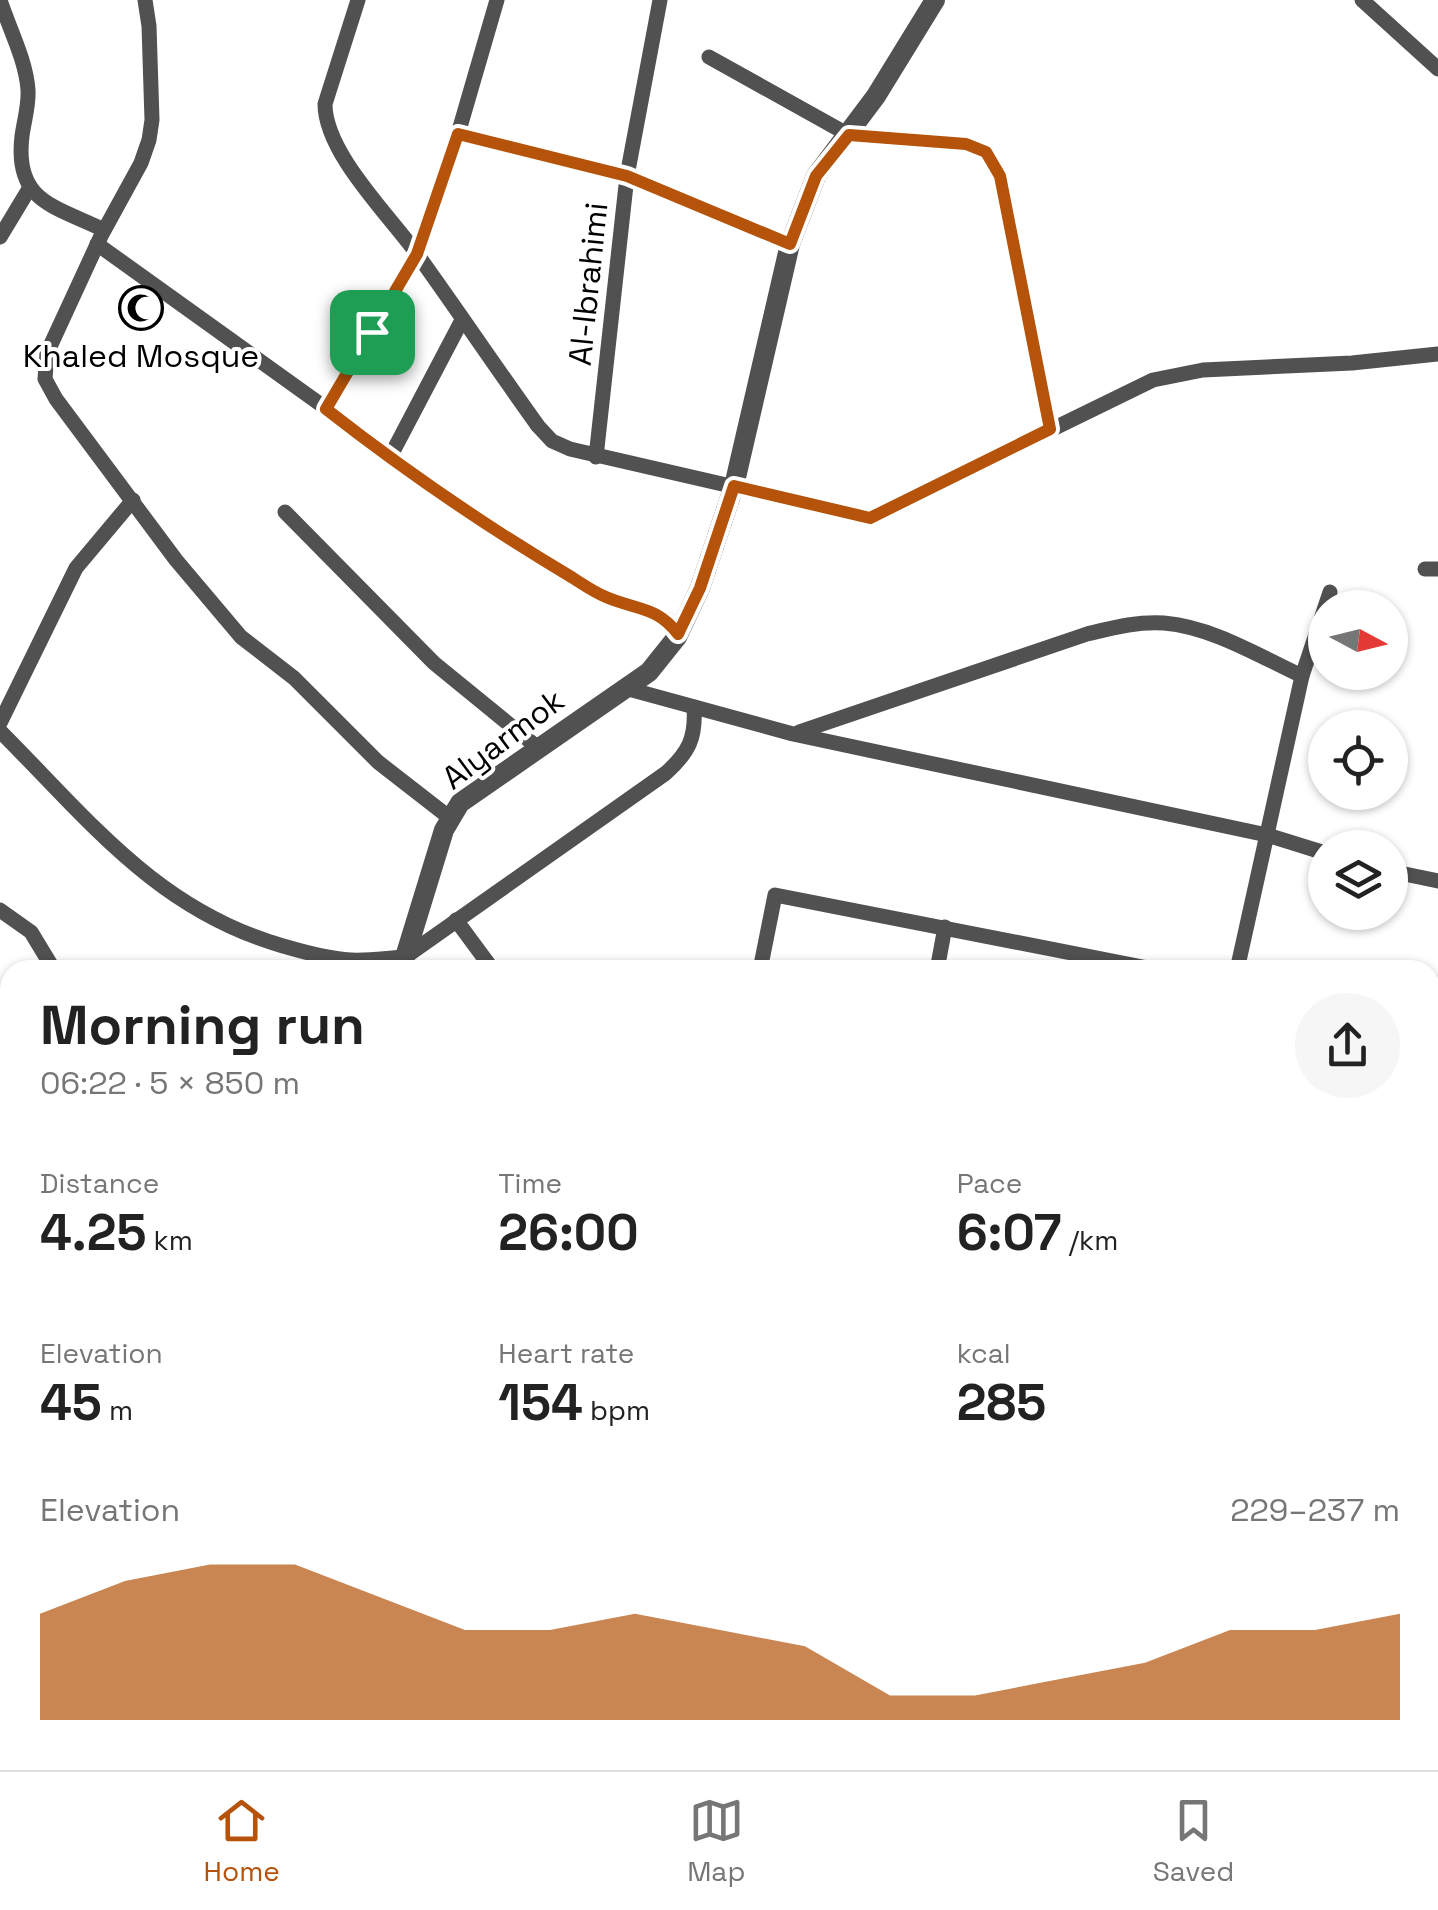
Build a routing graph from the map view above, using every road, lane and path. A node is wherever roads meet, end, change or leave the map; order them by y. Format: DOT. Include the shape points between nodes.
graph roads {
  1 [pos="0,0"];
  2 [pos="145,0"];
  3 [pos="358,0"];
  4 [pos="497,0"];
  5 [pos="660,0"];
  6 [pos="935,0"];
  7 [pos="1362,0"];
  8 [pos="709,57"];
  9 [pos="1438,69"];
  10 [pos="458,134"];
  11 [pos="849,135"];
  12 [pos="627,176"];
  13 [pos="29,189"];
  14 [pos="101,237"];
  15 [pos="0,238"];
  16 [pos="790,244"];
  17 [pos="417,254"];
  18 [pos="462,320"];
  19 [pos="1438,354"];
  20 [pos="326,409"];
  21 [pos="1050,429"];
  22 [pos="596,457"];
  23 [pos="390,459"];
  24 [pos="734,486"];
  25 [pos="133,500"];
  26 [pos="284,512"];
  27 [pos="678,634"];
  28 [pos="1308,658"];
  29 [pos="1302,676"];
  30 [pos="624,688"];
  31 [pos="694,707"];
  32 [pos="0,722"];
  33 [pos="0,731"];
  34 [pos="793,734"];
  35 [pos="537,747"];
  36 [pos="450,818"];
  37 [pos="1267,835"];
  38 [pos="1308,848"];
  39 [pos="1408,875"];
  40 [pos="1438,881"];
  41 [pos="0,910"];
  42 [pos="456,920"];
  43 [pos="945,927"];
  44 [pos="48,960"];
  45 [pos="350,960"];
  46 [pos="403,960"];
  47 [pos="407,960"];
  48 [pos="486,960"];
  49 [pos="762,960"];
  50 [pos="939,960"];
  51 [pos="1108,960"];
  52 [pos="1239,960"];
  1 -- 13 [label="street" via="28,90 22,173"];
  2 -- 14 [label="street" via="149,140"];
  3 -- 17 [label="street" via="325,117 358,177"];
  4 -- 10 [label="street"];
  5 -- 12 [label="street, Al-Ibrahimi"];
  6 -- 11 [label="street"];
  7 -- 9 [label="street"];
  8 -- 11 [label="street"];
  10 -- 12 [label="street"];
  10 -- 17 [label="street"];
  11 -- 16 [label="street" via="816,176"];
  11 -- 21 [label="street" via="966,144 995,162"];
  12 -- 16 [label="street"];
  12 -- 22 [label="street, Al-Ibrahimi"];
  13 -- 14 [label="street"];
  13 -- 15 [label="street"];
  14 -- 20 [label="street"];
  14 -- 25 [label="street" via="52,341 46,379"];
  16 -- 24 [label="street"];
  17 -- 18 [label="street"];
  17 -- 20 [label="street"];
  18 -- 22 [label="street" via="552,441"];
  18 -- 23 [label="street"];
  19 -- 21 [label="street" via="1203,370 1153,380"];
  20 -- 23 [label="street"];
  21 -- 24 [label="street" via="870,518"];
  22 -- 24 [label="street"];
  23 -- 27 [label="street" via="602,596 655,612"];
  24 -- 27 [label="street"];
  25 -- 32 [label="street" via="76,568"];
  25 -- 36 [label="street" via="241,637"];
  26 -- 35 [label="street" via="434,662"];
  27 -- 30 [label="street, Alyarmok" via="663,658"];
  28 -- 29 [label="street"];
  29 -- 34 [label="street" via="1197,630 1126,625"];
  29 -- 37 [label="street"];
  30 -- 31 [label="street"];
  30 -- 35 [label="street, Alyarmok"];
  31 -- 34 [label="street"];
  31 -- 42 [label="street" via="695,728 684,756 666,773"];
  33 -- 45 [label="street" via="123,858 164,890 205,916 269,942"];
  34 -- 37 [label="street"];
  35 -- 36 [label="street, Alyarmok" via="460,802"];
  36 -- 46 [label="street, Alyarmok"];
  37 -- 38 [label="street"];
  37 -- 52 [label="street"];
  39 -- 40 [label="street"];
  41 -- 44 [label="street" via="31,932"];
  42 -- 47 [label="street"];
  42 -- 48 [label="street"];
  43 -- 49 [label="street" via="775,896"];
  43 -- 50 [label="street"];
  43 -- 51 [label="street"];
}
